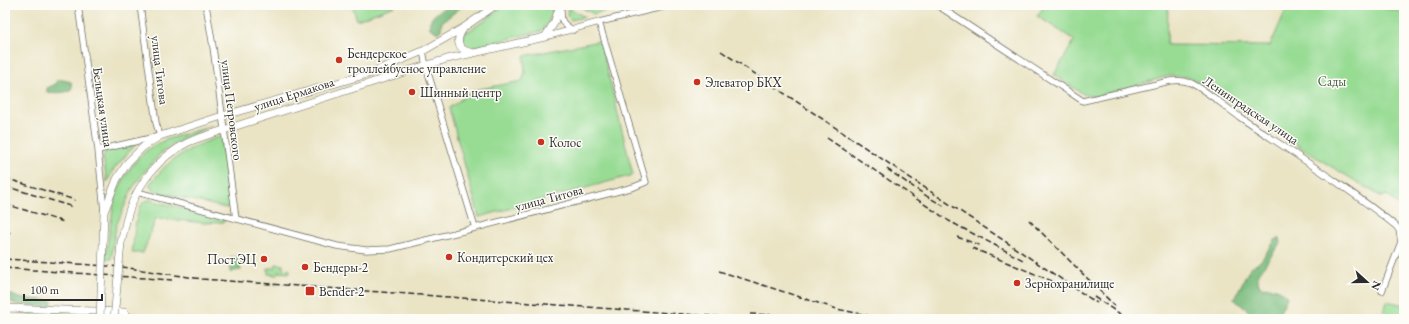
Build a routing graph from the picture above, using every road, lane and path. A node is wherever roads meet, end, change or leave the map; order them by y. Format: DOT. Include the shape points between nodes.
graph roads {
  1 [pos="78,5"];
  2 [pos="140,5"];
  3 [pos="206,5"];
  4 [pos="496,5"];
  5 [pos="561,5"];
  6 [pos="671,5"];
  7 [pos="938,5"];
  8 [pos="1396,5"];
  9 [pos="1404,7"];
  10 [pos="599,22"];
  11 [pos="463,28"];
  12 [pos="573,30"];
  13 [pos="545,37"];
  14 [pos="423,51"];
  15 [pos="477,53"];
  16 [pos="426,66"];
  17 [pos="222,116"];
  18 [pos="224,130"];
  19 [pos="160,136"];
  20 [pos="98,150"];
  21 [pos="137,192"];
  22 [pos="104,212"];
  23 [pos="236,219"];
  24 [pos="475,228"];
  25 [pos="1382,291"];
  26 [pos="5,308"];
  27 [pos="100,319"];
  28 [pos="114,319"];
  29 [pos="131,319"];
  1 -- 20 [label="street, Бельцкая улица"];
  2 -- 19 [label="street, улица Титова" via="156,124"];
  3 -- 17 [label="street, улица Петровского"];
  4 -- 11 [label="main road, улица Ермакова"];
  5 -- 12 [label="street" via="561,19 565,26"];
  5 -- 13 [label="main road"];
  6 -- 10 [label="street"];
  7 -- 25 [label="street, Ленинградская улица" via="1082,101 1175,80 1186,81 1195,86 1302,158 1396,226 1401,242"];
  8 -- 9 [label="street"];
  10 -- 12 [label="street"];
  10 -- 24 [label="street, улица Титова" via="646,182 634,188"];
  11 -- 14 [label="main road, улица Ермакова"];
  11 -- 15 [label="main road" via="459,35 460,46 466,52"];
  12 -- 13 [label="street"];
  13 -- 15 [label="main road, улица Ермакова"];
  14 -- 16 [label="street"];
  14 -- 17 [label="main road, улица Ермакова" via="368,74"];
  15 -- 16 [label="main road, улица Ермакова"];
  16 -- 18 [label="main road, улица Ермакова"];
  16 -- 24 [label="street"];
  17 -- 18 [label="street, улица Петровского"];
  17 -- 19 [label="main road, улица Ермакова"];
  18 -- 21 [label="main road, улица Ермакова" via="185,144 167,156 150,172"];
  18 -- 23 [label="street, улица Петровского"];
  19 -- 20 [label="street"];
  19 -- 22 [label="main road, улица Ермакова" via="143,147 128,162 117,179"];
  20 -- 22 [label="street, Бельцкая улица"];
  21 -- 23 [label="street"];
  21 -- 28 [label="main road, улица Ермакова, bridge" via="130,207 121,243"];
  22 -- 27 [label="main road, улица Ермакова, bridge"];
  23 -- 24 [label="street" via="337,246 366,250 390,249"];
  26 -- 29 [label="main road" via="124,312"];
}
